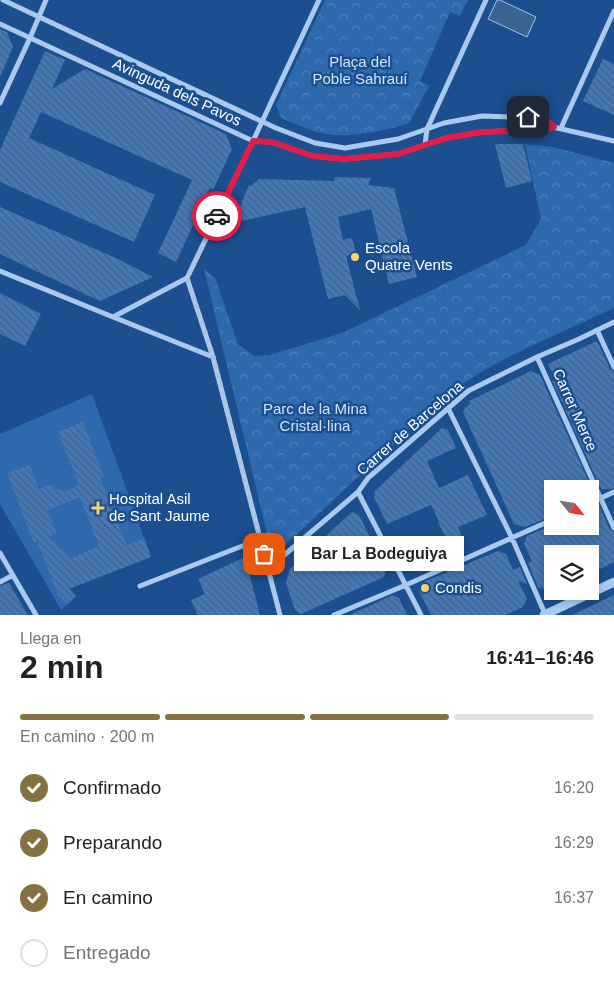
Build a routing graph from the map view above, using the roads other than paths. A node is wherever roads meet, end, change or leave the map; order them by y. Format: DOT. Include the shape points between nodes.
graph roads {
  1 [pos="3,0"];
  2 [pos="46,0"];
  3 [pos="319,0"];
  4 [pos="486,0"];
  5 [pos="614,11"];
  6 [pos="38,16"];
  7 [pos="0,24"];
  8 [pos="30,38"];
  9 [pos="0,103"];
  10 [pos="262,121"];
  11 [pos="554,127"];
  12 [pos="561,128"];
  13 [pos="427,129"];
  14 [pos="614,140"];
  15 [pos="253,141"];
  16 [pos="425,144"];
  17 [pos="0,271"];
  18 [pos="187,278"];
  19 [pos="113,317"];
  20 [pos="614,322"];
  21 [pos="597,330"];
  22 [pos="213,356"];
  23 [pos="538,357"];
  24 [pos="614,367"];
  25 [pos="448,408"];
  26 [pos="358,492"];
  27 [pos="614,492"];
  28 [pos="601,498"];
  29 [pos="544,524"];
  30 [pos="614,528"];
  31 [pos="512,538"];
  32 [pos="260,539"];
  33 [pos="0,553"];
  34 [pos="268,569"];
  35 [pos="13,575"];
  36 [pos="0,582"];
  37 [pos="614,582"];
  38 [pos="406,585"];
  39 [pos="140,586"];
  40 [pos="36,615"];
  41 [pos="280,615"];
  42 [pos="334,615"];
  43 [pos="421,615"];
  44 [pos="545,615"];
  1 -- 6 [label="street, Avinguda dels Pavos"];
  2 -- 6 [label="street"];
  3 -- 10 [label="street"];
  4 -- 13 [label="street"];
  5 -- 12 [label="street"];
  6 -- 8 [label="street"];
  6 -- 10 [label="street, Avinguda dels Pavos"];
  7 -- 8 [label="street, Avinguda dels Pavos"];
  8 -- 9 [label="street"];
  8 -- 15 [label="street, Avinguda dels Pavos"];
  10 -- 13 [label="street, Avinguda dels Pavos" via="315,143 345,148 398,139"];
  10 -- 15 [label="street"];
  11 -- 12 [label="street, Avinguda dels Pavos"];
  11 -- 13 [label="street, Avinguda dels Pavos" via="544,118 482,116"];
  11 -- 16 [label="street, Avinguda dels Pavos" via="482,132"];
  12 -- 14 [label="street, Avinguda dels Pavos"];
  13 -- 16 [label="street"];
  15 -- 16 [label="street, Avinguda dels Pavos" via="272,142 313,156 344,159 398,154"];
  15 -- 18 [label="street"];
  17 -- 19 [label="street"];
  18 -- 19 [label="street"];
  18 -- 22 [label="street"];
  19 -- 22 [label="street"];
  20 -- 21 [label="street, Carrer de Barcelona"];
  21 -- 23 [label="street, Carrer de Barcelona"];
  21 -- 24 [label="street"];
  22 -- 32 [label="street"];
  23 -- 25 [label="street, Carrer de Barcelona" via="468,391"];
  23 -- 28 [label="street, Carrer Merce"];
  25 -- 26 [label="street, Carrer de Barcelona" via="368,478"];
  25 -- 31 [label="street"];
  26 -- 34 [label="street, Carrer de Barcelona"];
  26 -- 38 [label="street"];
  27 -- 28 [label="street"];
  28 -- 30 [label="street, Carrer Merce"];
  29 -- 31 [label="street"];
  31 -- 38 [label="street"];
  31 -- 44 [label="street"];
  32 -- 34 [label="street"];
  32 -- 39 [label="street"];
  33 -- 35 [label="street"];
  34 -- 41 [label="street"];
  35 -- 36 [label="street"];
  35 -- 40 [label="street"];
  37 -- 44 [label="street"];
  38 -- 42 [label="street"];
  38 -- 43 [label="street"];
}
